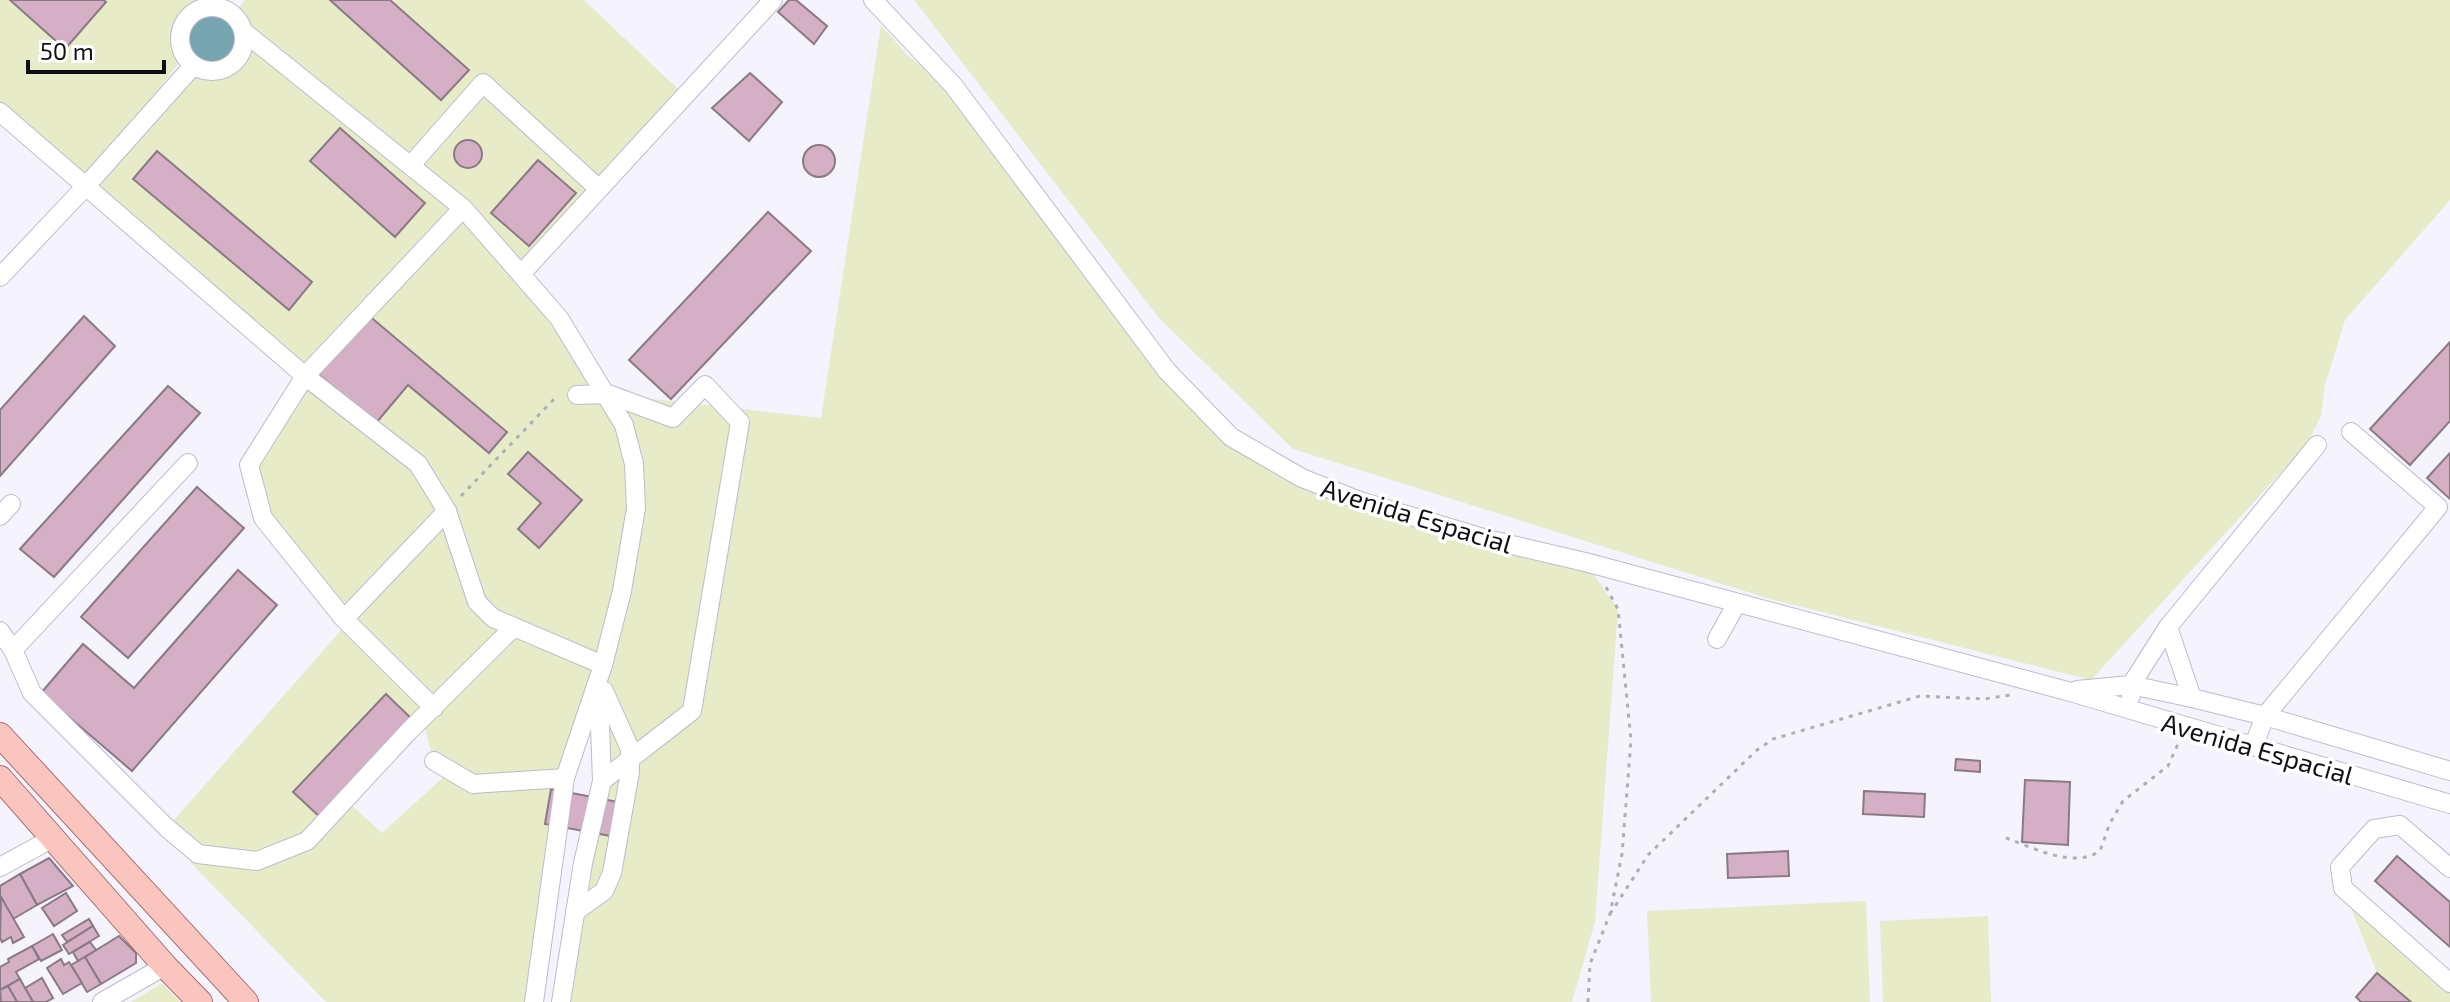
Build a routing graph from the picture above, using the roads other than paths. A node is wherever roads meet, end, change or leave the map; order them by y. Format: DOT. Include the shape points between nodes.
graph roads {
  1 [pos="773,0"];
  2 [pos="873,0"];
  3 [pos="225,5"];
  4 [pos="244,32"];
  5 [pos="193,66"];
  6 [pos="0,112"];
  7 [pos="411,165"];
  8 [pos="86,186"];
  9 [pos="599,189"];
  10 [pos="463,208"];
  11 [pos="522,273"];
  12 [pos="0,277"];
  13 [pos="305,376"];
  14 [pos="608,394"];
  15 [pos="577,395"];
  16 [pos="2351,432"];
  17 [pos="2317,445"];
  18 [pos="188,463"];
  19 [pos="447,511"];
  20 [pos="1737,603"];
  21 [pos="344,619"];
  22 [pos="2168,627"];
  23 [pos="513,628"];
  24 [pos="0,631"];
  25 [pos="1717,639"];
  26 [pos="13,650"];
  27 [pos="603,665"];
  28 [pos="2131,685"];
  29 [pos="603,688"];
  30 [pos="2067,691"];
  31 [pos="2192,698"];
  32 [pos="434,708"];
  33 [pos="2131,711"];
  34 [pos="2265,716"];
  35 [pos="0,735"];
  36 [pos="2254,745"];
  37 [pos="630,759"];
  38 [pos="434,761"];
  39 [pos="2450,771"];
  40 [pos="0,778"];
  41 [pos="565,778"];
  42 [pos="602,781"];
  43 [pos="2450,804"];
  44 [pos="53,838"];
  45 [pos="554,858"];
  46 [pos="583,863"];
  47 [pos="0,867"];
  48 [pos="2450,868"];
  49 [pos="575,912"];
  50 [pos="543,935"];
  51 [pos="571,938"];
  52 [pos="165,966"];
  53 [pos="2450,983"];
  54 [pos="102,1002"];
  55 [pos="200,1002"];
  56 [pos="246,1002"];
  57 [pos="534,1002"];
  58 [pos="561,1002"];
  1 -- 9 [label="street"];
  2 -- 20 [label="street, Avenida Espacial" via="953,85 1167,371 1231,437 1302,478 1360,501"];
  3 -- 4 [label="street"];
  3 -- 5 [label="street" via="195,11 181,27 180,48"];
  4 -- 5 [label="street" via="241,53 225,69"];
  4 -- 7 [label="street"];
  5 -- 8 [label="street"];
  6 -- 8 [label="street"];
  7 -- 9 [label="street" via="483,83"];
  7 -- 10 [label="street"];
  8 -- 12 [label="street"];
  8 -- 13 [label="street"];
  9 -- 11 [label="street"];
  10 -- 11 [label="street"];
  10 -- 13 [label="street"];
  11 -- 14 [label="street" via="559,318"];
  13 -- 19 [label="street" via="418,464"];
  13 -- 21 [label="street" via="249,465 263,518"];
  14 -- 15 [label="street"];
  14 -- 27 [label="street" via="624,425 634,464 636,508"];
  14 -- 37 [label="street" via="673,418 705,385 740,422 692,711"];
  16 -- 34 [label="street" via="2438,507"];
  17 -- 22 [label="street"];
  18 -- 26 [label="street"];
  19 -- 21 [label="street"];
  19 -- 23 [label="street" via="477,602"];
  20 -- 25 [label="street"];
  20 -- 30 [label="street, Avenida Espacial"];
  21 -- 32 [label="street"];
  22 -- 28 [label="street"];
  22 -- 31 [label="street"];
  23 -- 27 [label="street"];
  23 -- 32 [label="street"];
  24 -- 26 [label="street"];
  26 -- 32 [label="street" via="32,693 198,854 257,861 307,841"];
  27 -- 29 [label="street"];
  27 -- 41 [label="street"];
  28 -- 30 [label="street, Avenida Espacial"];
  28 -- 31 [label="street, Avenida Espacial"];
  28 -- 33 [label="street"];
  29 -- 37 [label="street"];
  29 -- 42 [label="street"];
  30 -- 33 [label="street, Avenida Espacial"];
  31 -- 34 [label="street, Avenida Espacial"];
  33 -- 36 [label="street, Avenida Espacial"];
  34 -- 36 [label="street"];
  34 -- 39 [label="street, Avenida Espacial"];
  35 -- 56 [label="main road"];
  36 -- 43 [label="street, Avenida Espacial"];
  37 -- 42 [label="street"];
  37 -- 49 [label="street" via="612,873 604,891"];
  38 -- 41 [label="street" via="473,784"];
  40 -- 44 [label="main road"];
  41 -- 45 [label="street"];
  42 -- 46 [label="street"];
  44 -- 47 [label="street"];
  44 -- 52 [label="main road"];
  45 -- 46 [label="street"];
  45 -- 50 [label="street"];
  46 -- 49 [label="street"];
  48 -- 53 [label="street" via="2400,825 2374,829 2340,867 2343,888"];
  49 -- 51 [label="street"];
  50 -- 51 [label="street"];
  50 -- 57 [label="street"];
  51 -- 58 [label="street"];
  52 -- 54 [label="street"];
  52 -- 55 [label="main road"];
}
